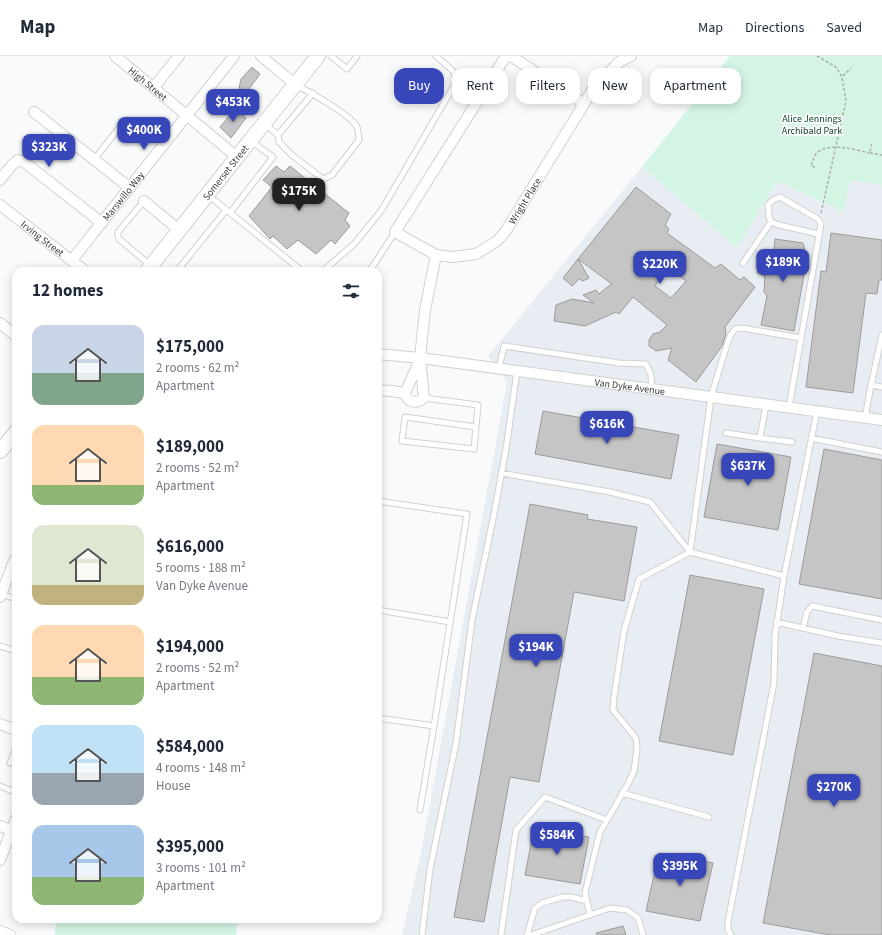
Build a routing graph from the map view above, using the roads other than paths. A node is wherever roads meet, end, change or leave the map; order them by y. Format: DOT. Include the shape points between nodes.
graph roads {
  1 [pos="115,56"];
  2 [pos="179,56"];
  3 [pos="234,56"];
  4 [pos="261,56"];
  5 [pos="318,56"];
  6 [pos="331,56"];
  7 [pos="357,56"];
  8 [pos="436,56"];
  9 [pos="506,56"];
  10 [pos="511,56"];
  11 [pos="631,56"];
  12 [pos="296,85"];
  13 [pos="154,87"];
  14 [pos="313,93"];
  15 [pos="584,104"];
  16 [pos="34,112"];
  17 [pos="187,115"];
  18 [pos="264,124"];
  19 [pos="118,130"];
  20 [pos="278,135"];
  21 [pos="250,140"];
  22 [pos="237,157"];
  23 [pos="94,160"];
  24 [pos="0,180"];
  25 [pos="130,188"];
  26 [pos="207,195"];
  27 [pos="144,201"];
  28 [pos="0,205"];
  29 [pos="228,211"];
  30 [pos="771,222"];
  31 [pos="102,223"];
  32 [pos="179,230"];
  33 [pos="395,232"];
  34 [pos="819,234"];
  35 [pos="436,256"];
  36 [pos="72,260"];
  37 [pos="743,263"];
  38 [pos="80,267"];
  39 [pos="148,267"];
  40 [pos="150,267"];
  41 [pos="180,267"];
  42 [pos="297,267"];
  43 [pos="328,267"];
  44 [pos="372,267"];
  45 [pos="0,323"];
  46 [pos="12,333"];
  47 [pos="882,335"];
  48 [pos="801,338"];
  49 [pos="382,354"];
  50 [pos="420,358"];
  51 [pos="499,368"];
  52 [pos="517,371"];
  53 [pos="871,385"];
  54 [pos="882,387"];
  55 [pos="382,390"];
  56 [pos="652,390"];
  57 [pos="406,393"];
  58 [pos="711,397"];
  59 [pos="424,398"];
  60 [pos="766,405"];
  61 [pos="789,408"];
  62 [pos="817,411"];
  63 [pos="865,418"];
  64 [pos="882,420"];
  65 [pos="476,427"];
  66 [pos="726,433"];
  67 [pos="12,437"];
  68 [pos="760,438"];
  69 [pos="812,438"];
  70 [pos="792,442"];
  71 [pos="0,451"];
  72 [pos="882,452"];
  73 [pos="502,473"];
  74 [pos="382,502"];
  75 [pos="690,552"];
  76 [pos="12,566"];
  77 [pos="784,576"];
  78 [pos="0,595"];
  79 [pos="12,599"];
  80 [pos="382,611"];
  81 [pos="882,620"];
  82 [pos="450,622"];
  83 [pos="776,622"];
  84 [pos="803,628"];
  85 [pos="882,643"];
  86 [pos="0,646"];
  87 [pos="12,650"];
  88 [pos="382,719"];
  89 [pos="0,724"];
  90 [pos="434,726"];
  91 [pos="12,728"];
  92 [pos="12,758"];
  93 [pos="10,763"];
  94 [pos="0,786"];
  95 [pos="12,791"];
  96 [pos="622,793"];
  97 [pos="420,810"];
  98 [pos="709,817"];
  99 [pos="607,820"];
  100 [pos="0,826"];
  101 [pos="12,830"];
  102 [pos="12,835"];
  103 [pos="0,860"];
  104 [pos="587,902"];
  105 [pos="590,915"];
  106 [pos="0,931"];
  107 [pos="10,935"];
  108 [pos="422,935"];
  109 [pos="501,935"];
  110 [pos="527,935"];
  111 [pos="531,935"];
  112 [pos="643,935"];
  113 [pos="731,935"];
  1 -- 13 [label="street, High Street"];
  2 -- 13 [label="street"];
  3 -- 17 [label="street, Marswillo Way"];
  4 -- 12 [label="street"];
  5 -- 12 [label="main road, Somerset Street"];
  6 -- 7 [label="lane" via="347,69"];
  8 -- 43 [label="lane" via="453,71 457,79 455,84 381,211 354,244"];
  9 -- 33 [label="street"];
  10 -- 15 [label="street"];
  11 -- 15 [label="street, Wright Place" via="619,62 592,90"];
  12 -- 14 [label="lane"];
  12 -- 18 [label="main road, Somerset Street"];
  13 -- 17 [label="street, High Street"];
  14 -- 20 [label="lane"];
  14 -- 20 [label="lane" via="349,118 358,128 359,140 332,175 323,179 293,156 279,142"];
  15 -- 35 [label="street, Wright Place" via="497,241 476,254"];
  16 -- 23 [label="street"];
  17 -- 22 [label="street, High Street"];
  17 -- 25 [label="street, Marswillo Way"];
  18 -- 20 [label="lane"];
  18 -- 21 [label="main road, Somerset Street"];
  19 -- 23 [label="lane"];
  21 -- 22 [label="main road, Somerset Street"];
  21 -- 29 [label="lane" via="272,157"];
  22 -- 26 [label="main road, Somerset Street"];
  23 -- 25 [label="street"];
  24 -- 31 [label="street" via="18,160 24,162"];
  25 -- 31 [label="street, Marswillo Way"];
  26 -- 29 [label="lane"];
  26 -- 32 [label="main road, Somerset Street"];
  27 -- 32 [label="street"];
  27 -- 39 [label="lane" via="118,232 118,236"];
  28 -- 36 [label="street, Irving Street"];
  29 -- 41 [label="lane"];
  29 -- 42 [label="lane"];
  30 -- 34 [label="lane"];
  30 -- 34 [label="lane" via="768,205 780,197 818,219 821,224"];
  30 -- 37 [label="lane"];
  31 -- 36 [label="street, Marswillo Way"];
  32 -- 40 [label="main road, Somerset Street"];
  33 -- 35 [label="street, Wright Place"];
  33 -- 44 [label="lane"];
  34 -- 48 [label="lane"];
  35 -- 50 [label="street" via="425,310"];
  36 -- 38 [label="street, Irving Street"];
  45 -- 46 [label="street"];
  47 -- 53 [label="lane"];
  48 -- 58 [label="lane" via="735,329 730,336"];
  48 -- 61 [label="lane"];
  49 -- 50 [label="street, Van Dyke Avenue"];
  50 -- 51 [label="street, Van Dyke Avenue"];
  50 -- 57 [label="street"];
  50 -- 59 [label="street"];
  51 -- 52 [label="street, Van Dyke Avenue"];
  51 -- 56 [label="lane" via="504,346 619,363 646,364 651,376"];
  52 -- 56 [label="street, Van Dyke Avenue"];
  52 -- 73 [label="lane"];
  53 -- 54 [label="lane"];
  53 -- 63 [label="lane"];
  55 -- 57 [label="street"];
  56 -- 58 [label="street, Van Dyke Avenue"];
  57 -- 59 [label="street" via="410,401"];
  58 -- 60 [label="street, Van Dyke Avenue"];
  58 -- 75 [label="lane"];
  59 -- 65 [label="lane" via="478,405"];
  60 -- 61 [label="street, Van Dyke Avenue"];
  60 -- 68 [label="lane"];
  61 -- 62 [label="street, Van Dyke Avenue"];
  62 -- 63 [label="street, Van Dyke Avenue"];
  62 -- 69 [label="lane"];
  63 -- 64 [label="street, Van Dyke Avenue"];
  65 -- 65 [label="lane" via="474,449 402,441 405,417"];
  66 -- 68 [label="lane"];
  67 -- 71 [label="main road"];
  68 -- 70 [label="lane"];
  69 -- 72 [label="lane"];
  69 -- 77 [label="lane"];
  73 -- 75 [label="lane" via="610,492 650,502"];
  73 -- 108 [label="lane" via="472,620 456,743 430,869"];
  74 -- 82 [label="lane" via="467,514"];
  75 -- 77 [label="lane"];
  75 -- 96 [label="lane" via="639,579 624,631 613,710 636,738 637,749 634,771"];
  76 -- 78 [label="street"];
  77 -- 83 [label="lane"];
  78 -- 79 [label="lane"];
  80 -- 82 [label="lane"];
  81 -- 84 [label="lane" via="812,606 807,612"];
  82 -- 90 [label="lane"];
  83 -- 84 [label="lane"];
  83 -- 113 [label="lane" via="774,683 728,922"];
  84 -- 85 [label="lane"];
  86 -- 87 [label="lane"];
  88 -- 90 [label="lane"];
  89 -- 91 [label="street"];
  90 -- 97 [label="lane"];
  92 -- 93 [label="lane"];
  94 -- 95 [label="lane"];
  96 -- 98 [label="lane"];
  96 -- 99 [label="lane"];
  99 -- 104 [label="lane" via="596,847 585,893"];
  99 -- 109 [label="lane" via="545,797 516,830"];
  100 -- 101 [label="street"];
  102 -- 103 [label="street"];
  104 -- 105 [label="lane"];
  104 -- 110 [label="lane" via="563,897 542,903 535,908"];
  105 -- 111 [label="lane"];
  105 -- 112 [label="lane" via="610,908 627,910 638,918"];
  106 -- 107 [label="street"];
}
